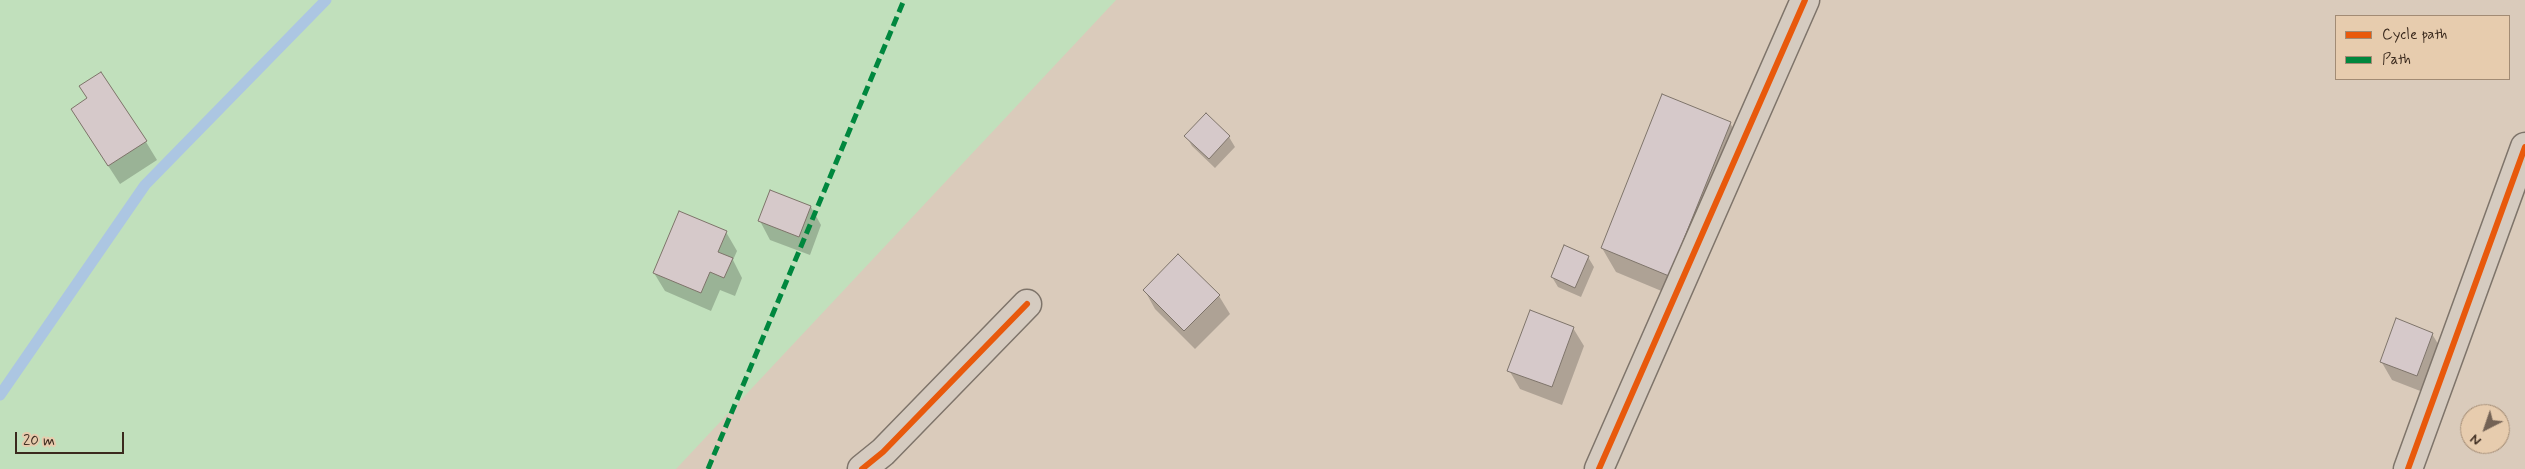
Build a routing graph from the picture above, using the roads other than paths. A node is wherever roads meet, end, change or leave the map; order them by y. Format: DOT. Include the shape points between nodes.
graph roads {
  1 [pos="1805,0"];
  2 [pos="2525,147"];
  3 [pos="1027,304"];
  4 [pos="862,469"];
  5 [pos="1599,469"];
  6 [pos="2408,469"];
  1 -- 5 [label="street"];
  2 -- 6 [label="street"];
  3 -- 4 [label="street" via="883,452"];
}
